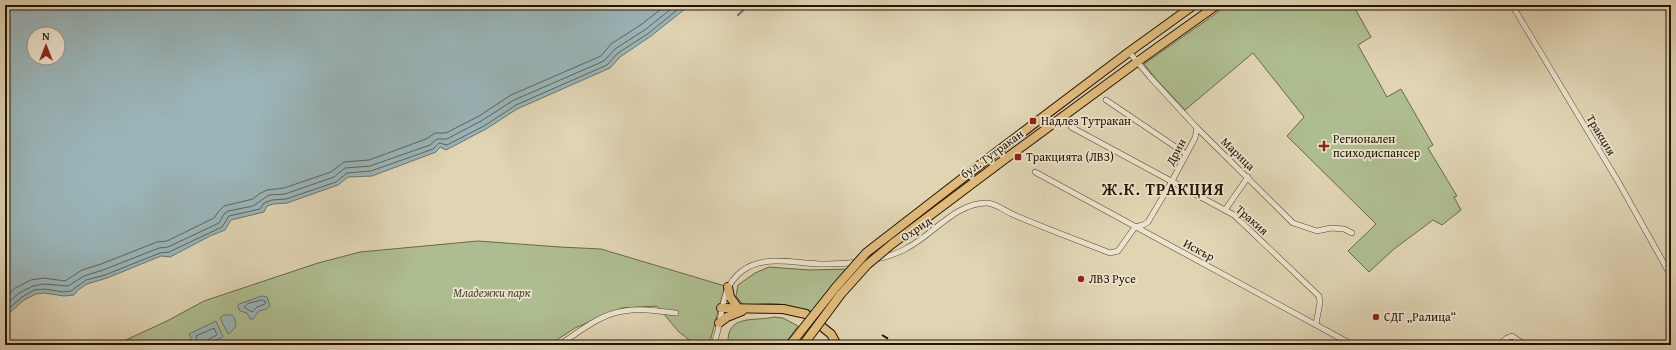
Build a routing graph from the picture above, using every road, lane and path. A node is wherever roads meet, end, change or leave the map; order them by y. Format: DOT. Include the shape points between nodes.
graph roads {
  1 [pos="1194,5"];
  2 [pos="1217,5"];
  3 [pos="1512,5"];
  4 [pos="1129,52"];
  5 [pos="1137,62"];
  6 [pos="1106,100"];
  7 [pos="1071,127"];
  8 [pos="1196,128"];
  9 [pos="1186,154"];
  10 [pos="1035,172"];
  11 [pos="1248,177"];
  12 [pos="1172,181"];
  13 [pos="1225,210"];
  14 [pos="1135,227"];
  15 [pos="1352,233"];
  16 [pos="1110,253"];
  17 [pos="1671,276"];
  18 [pos="728,287"];
  19 [pos="721,308"];
  20 [pos="742,309"];
  21 [pos="676,313"];
  22 [pos="719,323"];
  23 [pos="1316,324"];
  24 [pos="716,337"];
  25 [pos="559,345"];
  26 [pos="713,345"];
  27 [pos="719,345"];
  28 [pos="790,345"];
  29 [pos="803,345"];
  30 [pos="837,345"];
  31 [pos="1353,345"];
  32 [pos="1498,345"];
  33 [pos="1524,345"];
  1 -- 4 [label="main road, бул. Тутракан"];
  2 -- 5 [label="main road, бул. Тутракан"];
  3 -- 17 [label="street, Тракция" via="1619,183"];
  4 -- 5 [label="street, Марица"];
  4 -- 28 [label="main road, бул. Тутракан, bridge" via="866,253"];
  5 -- 8 [label="street, Марица"];
  5 -- 29 [label="main road, бул. Тутракан, bridge" via="898,239 867,265 841,294"];
  6 -- 9 [label="street"];
  7 -- 12 [label="street, Тракия"];
  8 -- 9 [label="street, Дрин" via="1195,138"];
  8 -- 11 [label="street, Марица"];
  9 -- 12 [label="street, Дрин"];
  10 -- 14 [label="street, Искър"];
  11 -- 13 [label="street"];
  11 -- 15 [label="street, Марица" via="1293,223 1317,231 1331,228"];
  12 -- 13 [label="street, Тракия"];
  12 -- 14 [label="street, Дрин" via="1148,222"];
  13 -- 23 [label="street, Тракия" via="1234,215 1319,296"];
  14 -- 16 [label="street, Дрин" via="1118,251"];
  14 -- 23 [label="street, Искър"];
  16 -- 18 [label="street, Охрид" via="989,203 972,204 907,248 882,258 828,264 762,261 751,265"];
  18 -- 19 [label="street, Охрид"];
  18 -- 20 [label="main road" via="730,297"];
  19 -- 20 [label="main road"];
  19 -- 22 [label="street, Охрид"];
  20 -- 22 [label="main road"];
  20 -- 30 [label="main road" via="783,309 806,314 831,334"];
  21 -- 25 [label="street" via="623,311 601,318"];
  22 -- 24 [label="street, Охрид"];
  23 -- 31 [label="street, Искър"];
  24 -- 26 [label="street, Охрид"];
  24 -- 27 [label="street"];
  32 -- 33 [label="street" via="1512,336"];
}
